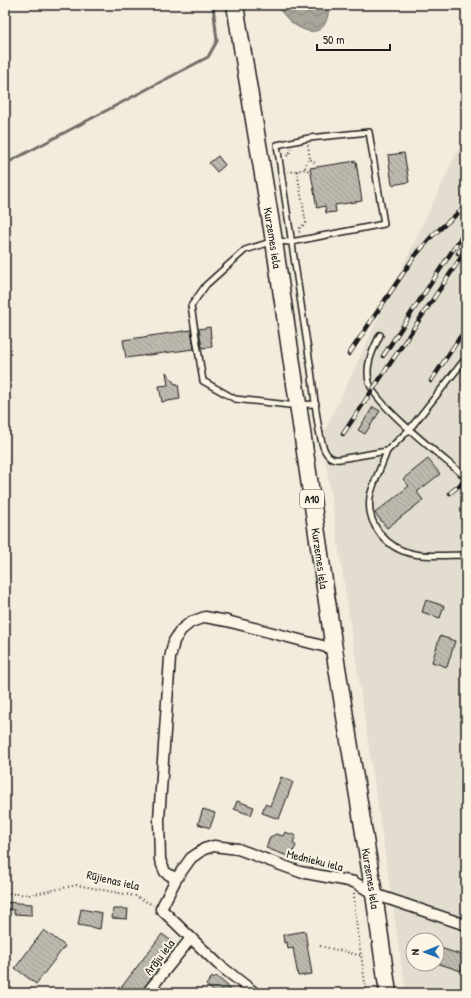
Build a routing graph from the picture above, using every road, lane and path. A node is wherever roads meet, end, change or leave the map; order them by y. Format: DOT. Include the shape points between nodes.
graph roads {
  1 [pos="236,5"];
  2 [pos="302,145"];
  3 [pos="296,146"];
  4 [pos="310,159"];
  5 [pos="287,161"];
  6 [pos="316,164"];
  7 [pos="287,165"];
  8 [pos="297,172"];
  9 [pos="301,240"];
  10 [pos="274,241"];
  11 [pos="291,242"];
  12 [pos="380,335"];
  13 [pos="466,358"];
  14 [pos="316,404"];
  15 [pos="298,406"];
  16 [pos="409,430"];
  17 [pos="388,451"];
  18 [pos="462,474"];
  19 [pos="466,555"];
  20 [pos="334,649"];
  21 [pos="176,878"];
  22 [pos="5,893"];
  23 [pos="374,894"];
  24 [pos="160,909"];
  25 [pos="466,925"];
  26 [pos="191,938"];
  27 [pos="320,946"];
  28 [pos="363,956"];
  29 [pos="147,993"];
  30 [pos="254,993"];
  31 [pos="388,993"];
  1 -- 10 [label="highway, Kurzemes iela / A10"];
  2 -- 4 [label="path" via="308,143"];
  3 -- 5 [label="path" via="288,153"];
  4 -- 6 [label="path"];
  4 -- 8 [label="path" via="306,162 307,170"];
  7 -- 8 [label="path" via="290,172"];
  8 -- 9 [label="path" via="306,223 300,228"];
  9 -- 11 [label="lane"];
  9 -- 11 [label="lane" via="384,224 369,132 309,138 277,145"];
  10 -- 11 [label="lane"];
  10 -- 15 [label="highway, Kurzemes iela / A10"];
  10 -- 15 [label="lane" via="245,250 206,285 191,306 192,314 203,381 235,399"];
  11 -- 14 [label="lane"];
  12 -- 16 [label="lane" via="370,356 369,382 372,390"];
  13 -- 16 [label="lane"];
  14 -- 15 [label="lane"];
  14 -- 17 [label="lane" via="322,443 329,457 340,460"];
  15 -- 20 [label="highway, Kurzemes iela / A10"];
  16 -- 17 [label="lane"];
  16 -- 18 [label="lane"];
  17 -- 19 [label="lane" via="370,496 374,526 394,546 413,554"];
  20 -- 21 [label="street" via="227,621 205,618 191,622 181,630 174,641 170,658 159,819 160,860 165,872"];
  20 -- 23 [label="highway, Kurzemes iela / A10"];
  21 -- 23 [label="street, Mednieku iela" via="191,858 214,846 238,849 300,872 354,882"];
  21 -- 24 [label="street, Mednieku iela"];
  22 -- 24 [label="path, Rūjienas iela" via="30,895 77,885 135,896"];
  23 -- 25 [label="street, Mednieku iela"];
  23 -- 31 [label="highway, Kurzemes iela / A10"];
  24 -- 26 [label="street"];
  26 -- 29 [label="street, Arāju iela"];
  26 -- 30 [label="street"];
  27 -- 28 [label="path"];
}
